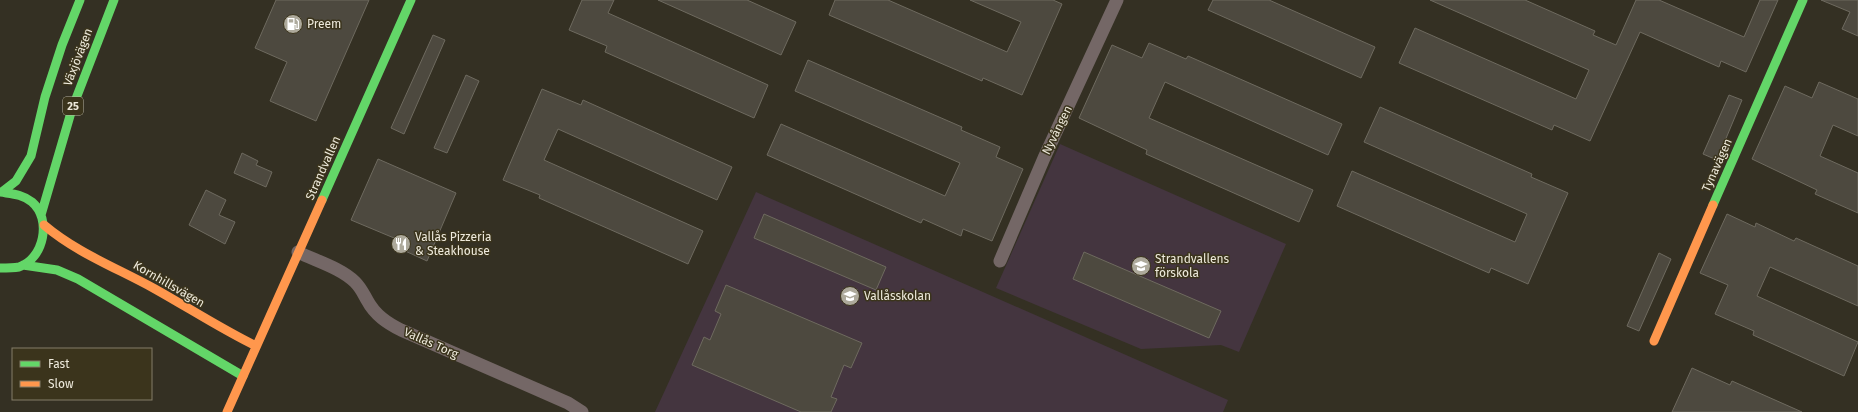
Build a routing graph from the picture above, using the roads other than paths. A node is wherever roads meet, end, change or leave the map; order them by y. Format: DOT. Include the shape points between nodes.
graph roads {
  1 [pos="80,0"];
  2 [pos="114,0"];
  3 [pos="411,0"];
  4 [pos="1117,0"];
  5 [pos="1802,0"];
  6 [pos="1,192"];
  7 [pos="41,215"];
  8 [pos="44,225"];
  9 [pos="298,252"];
  10 [pos="1000,261"];
  11 [pos="23,265"];
  12 [pos="2,272"];
  13 [pos="1654,341"];
  14 [pos="256,346"];
  15 [pos="243,376"];
  16 [pos="227,412"];
  17 [pos="582,412"];
  1 -- 6 [label="main road, Växjövägen / 25" via="62,45 31,156 16,181"];
  2 -- 7 [label="main road, Växjövägen / 25" via="70,115"];
  3 -- 9 [label="main road, Strandvallen"];
  4 -- 10 [label="street, Nyvången"];
  5 -- 13 [label="main road, Tynavägen"];
  6 -- 7 [label="main road, Växjövägen / 25" via="25,197 35,205"];
  7 -- 8 [label="main road, Växjövägen / 25"];
  8 -- 11 [label="main road, Växjövägen / 25" via="43,241 39,251"];
  8 -- 14 [label="main road, Kornhillsvägen" via="59,238"];
  9 -- 14 [label="main road, Strandvallen"];
  9 -- 17 [label="street, Vallås Torg" via="354,280 362,288 375,312 385,322 568,403"];
  11 -- 12 [label="main road, Växjövägen / 25"];
  11 -- 15 [label="main road" via="57,270 78,279"];
  14 -- 15 [label="main road"];
  15 -- 16 [label="main road"];
}
